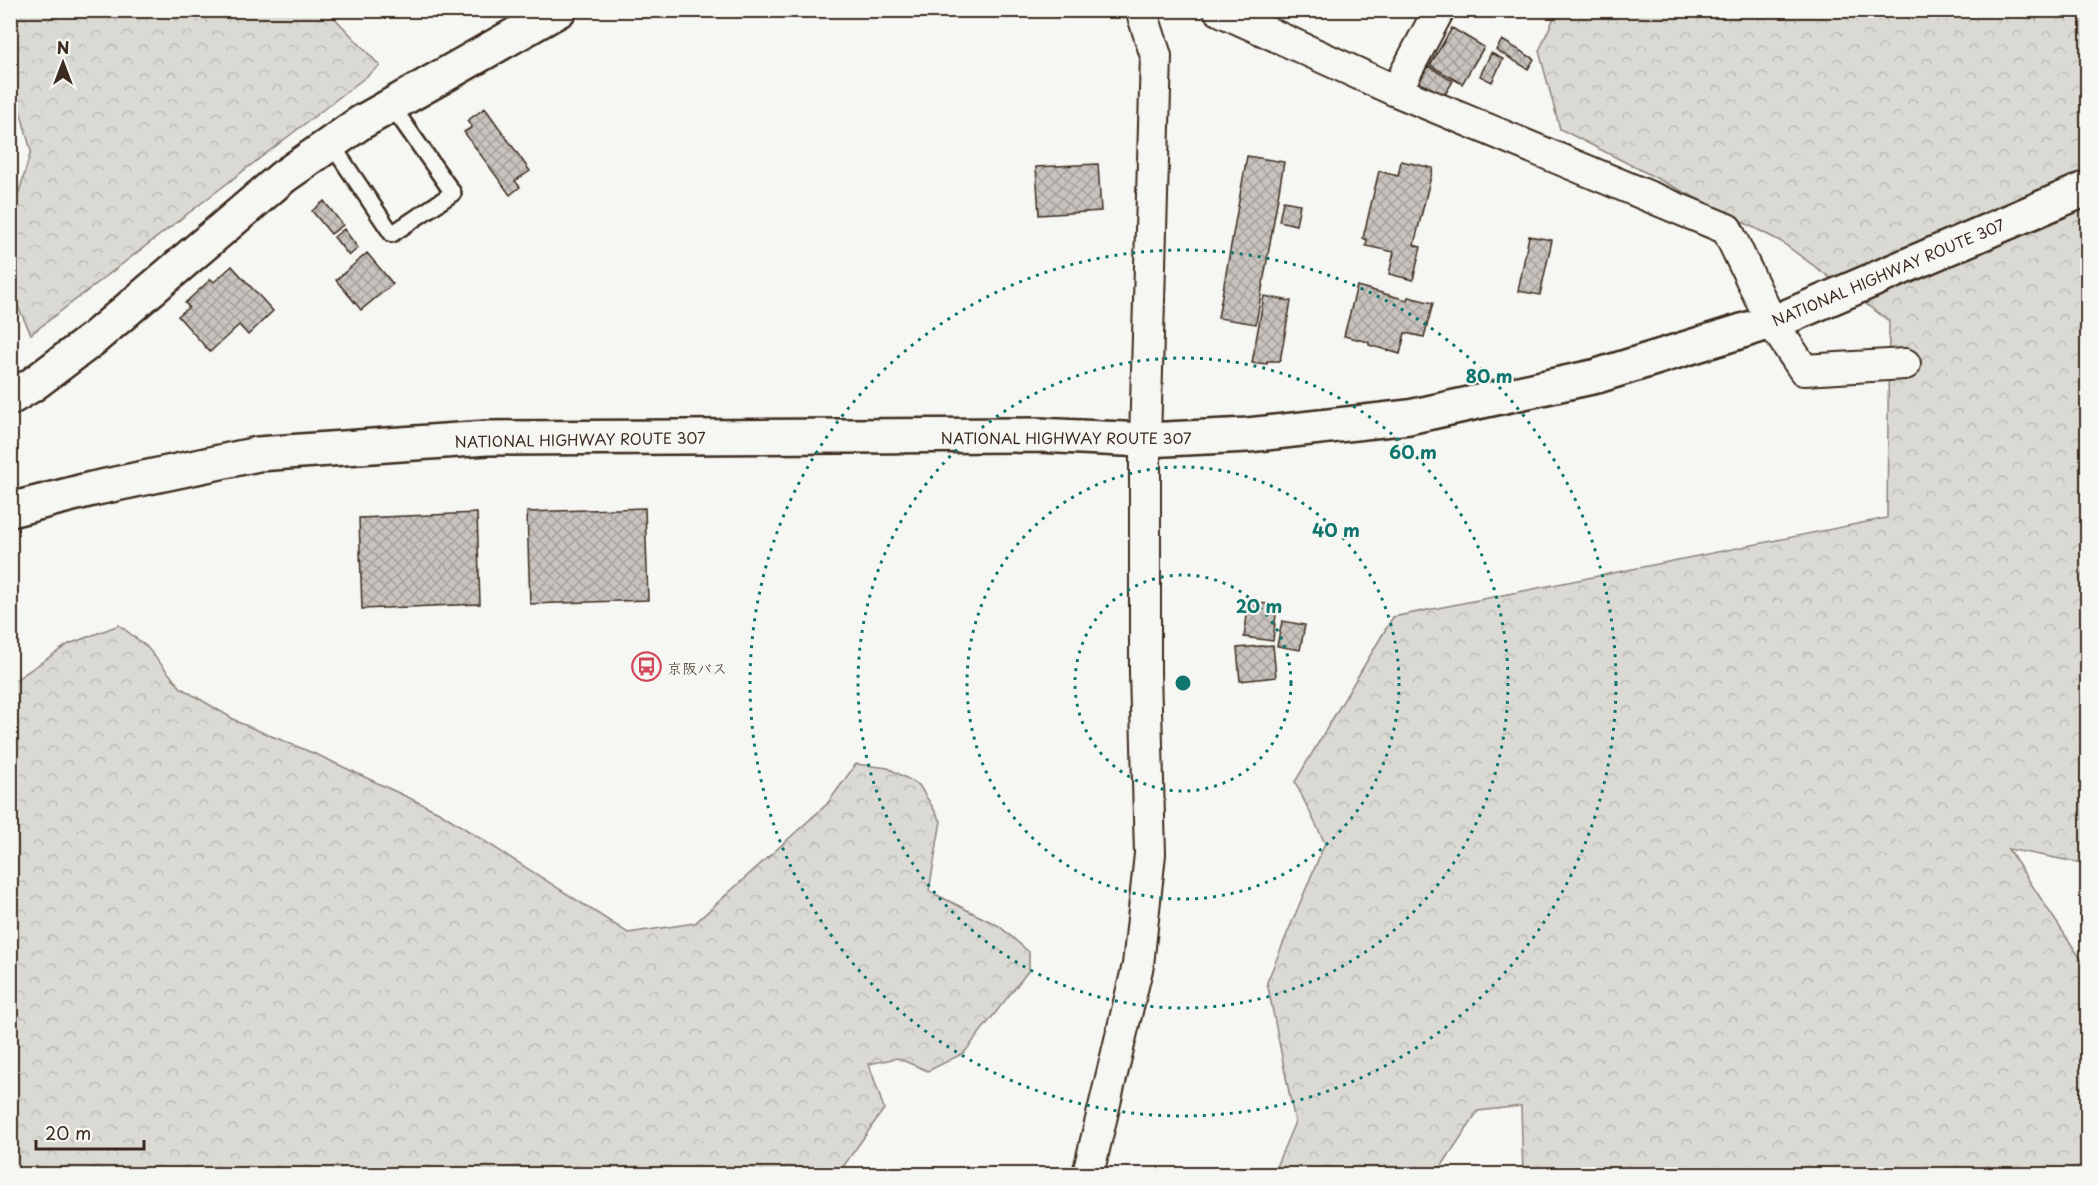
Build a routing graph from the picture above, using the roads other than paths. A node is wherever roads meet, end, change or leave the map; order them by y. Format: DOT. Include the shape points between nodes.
graph roads {
  1 [pos="559,10"];
  2 [pos="1141,10"];
  3 [pos="1219,10"];
  4 [pos="1439,10"];
  5 [pos="1396,91"];
  6 [pos="391,105"];
  7 [pos="330,142"];
  8 [pos="2088,188"];
  9 [pos="1771,321"];
  10 [pos="1905,364"];
  11 [pos="10,398"];
  12 [pos="1145,440"];
  13 [pos="10,510"];
  14 [pos="1088,1174"];
  1 -- 6 [label="main road"];
  2 -- 12 [label="street" via="1156,56"];
  3 -- 5 [label="street"];
  4 -- 5 [label="street"];
  5 -- 9 [label="street" via="1727,229"];
  6 -- 7 [label="main road"];
  6 -- 7 [label="lane" via="453,193 392,234"];
  7 -- 11 [label="main road" via="283,177 93,339"];
  8 -- 9 [label="main road, NATIONAL HIGHWAY ROUTE 307"];
  9 -- 10 [label="street" via="1804,370"];
  9 -- 12 [label="main road, NATIONAL HIGHWAY ROUTE 307" via="1597,376 1409,417 1248,435"];
  12 -- 13 [label="main road, NATIONAL HIGHWAY ROUTE 307" via="1037,435 487,438 258,454"];
  12 -- 14 [label="street" via="1150,854 1138,965"];
}
